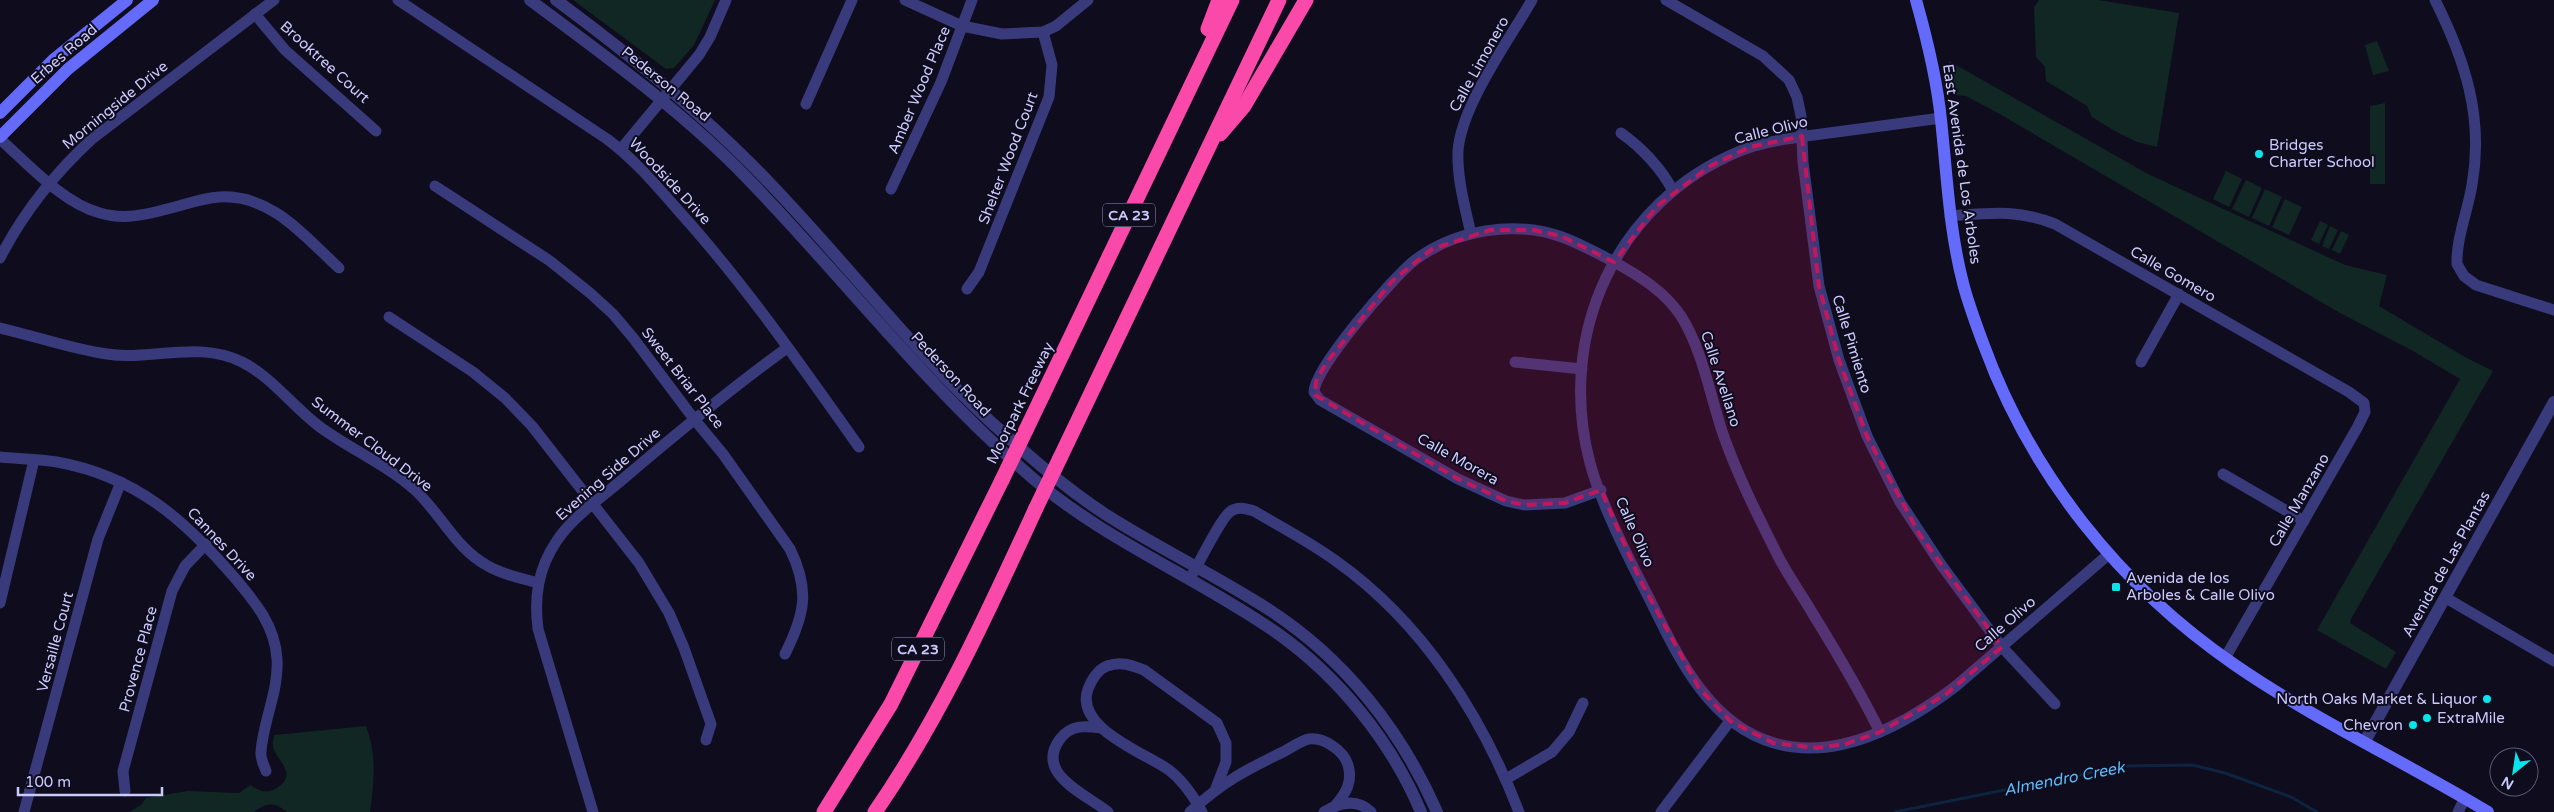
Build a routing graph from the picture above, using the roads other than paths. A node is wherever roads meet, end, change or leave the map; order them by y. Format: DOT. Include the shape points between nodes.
graph roads {
  1 [pos="127,0"];
  2 [pos="153,0"];
  3 [pos="274,0"];
  4 [pos="398,0"];
  5 [pos="530,0"];
  6 [pos="556,0"];
  7 [pos="726,0"];
  8 [pos="852,0"];
  9 [pos="905,0"];
  10 [pos="972,0"];
  11 [pos="1088,0"];
  12 [pos="1220,0"];
  13 [pos="1232,0"];
  14 [pos="1279,0"];
  15 [pos="1306,0"];
  16 [pos="1532,0"];
  17 [pos="1666,0"];
  18 [pos="1916,0"];
  19 [pos="2435,0"];
  20 [pos="254,14"];
  21 [pos="962,26"];
  22 [pos="1043,32"];
  23 [pos="666,94"];
  24 [pos="806,104"];
  25 [pos="0,113"];
  26 [pos="1941,118"];
  27 [pos="376,131"];
  28 [pos="1621,133"];
  29 [pos="1802,136"];
  30 [pos="0,138"];
  31 [pos="1207,148"];
  32 [pos="620,149"];
  33 [pos="50,183"];
  34 [pos="1144,185"];
  35 [pos="435,186"];
  36 [pos="891,189"];
  37 [pos="1673,191"];
  38 [pos="1950,216"];
  39 [pos="1471,234"];
  40 [pos="0,258"];
  41 [pos="1614,262"];
  42 [pos="339,268"];
  43 [pos="967,290"];
  44 [pos="2179,294"];
  45 [pos="2554,310"];
  46 [pos="389,317"];
  47 [pos="0,328"];
  48 [pos="787,348"];
  49 [pos="1515,362"];
  50 [pos="2141,362"];
  51 [pos="1582,369"];
  52 [pos="1314,392"];
  53 [pos="2554,402"];
  54 [pos="2365,407"];
  55 [pos="694,419"];
  56 [pos="858,447"];
  57 [pos="0,457"];
  58 [pos="34,460"];
  59 [pos="2223,474"];
  60 [pos="121,482"];
  61 [pos="1600,490"];
  62 [pos="592,506"];
  63 [pos="2304,521"];
  64 [pos="206,544"];
  65 [pos="2109,554"];
  66 [pos="1196,567"];
  67 [pos="1189,580"];
  68 [pos="538,582"];
  69 [pos="2446,598"];
  70 [pos="0,603"];
  71 [pos="2002,647"];
  72 [pos="785,654"];
  73 [pos="2225,658"];
  74 [pos="2554,660"];
  75 [pos="1583,703"];
  76 [pos="2055,704"];
  77 [pos="1730,721"];
  78 [pos="1102,728"];
  79 [pos="1880,732"];
  80 [pos="706,740"];
  81 [pos="2365,741"];
  82 [pos="266,771"];
  83 [pos="1506,779"];
  84 [pos="1216,788"];
  85 [pos="125,791"];
  86 [pos="2466,798"];
  87 [pos="1335,806"];
  88 [pos="1197,809"];
  89 [pos="24,812"];
  90 [pos="593,812"];
  91 [pos="824,812"];
  92 [pos="875,812"];
  93 [pos="1108,812"];
  94 [pos="1324,812"];
  95 [pos="1371,812"];
  96 [pos="1420,812"];
  97 [pos="1437,812"];
  98 [pos="1519,812"];
  99 [pos="1661,812"];
  100 [pos="2458,812"];
  101 [pos="2488,812"];
  1 -- 25 [label="main road, Erbes Road" via="53,60"];
  2 -- 30 [label="main road, Erbes Road" via="68,69"];
  3 -- 20 [label="street, Morningside Drive"];
  4 -- 32 [label="street, Woodside Drive"];
  5 -- 23 [label="street, Pederson Road"];
  6 -- 23 [label="street, Pederson Road" via="627,53"];
  7 -- 23 [label="street" via="710,37"];
  8 -- 24 [label="street"];
  9 -- 21 [label="street"];
  10 -- 21 [label="street, Amber Wood Place"];
  11 -- 22 [label="street" via="1056,26"];
  12 -- 34 [label="highway"];
  13 -- 34 [label="highway, Moorpark Freeway / CA 23"];
  14 -- 31 [label="highway, CA 23"];
  15 -- 31 [label="highway" via="1244,106"];
  16 -- 39 [label="street, Calle Limonero" via="1462,126 1458,150 1459,181"];
  17 -- 29 [label="street, Calle Pimiento" via="1763,56 1779,69 1797,97"];
  18 -- 26 [label="main road, East Avenida de Los Arboles"];
  19 -- 45 [label="street" via="2468,76 2475,125 2473,183 2457,264 2464,276 2476,285"];
  20 -- 27 [label="street, Brooktree Court" via="285,50"];
  20 -- 33 [label="street, Morningside Drive" via="92,139"];
  21 -- 22 [label="street" via="1002,34"];
  21 -- 36 [label="street, Amber Wood Place" via="942,82"];
  22 -- 43 [label="street, Shelter Wood Court" via="1052,65 1049,97 979,272"];
  23 -- 32 [label="street"];
  23 -- 66 [label="street, Pederson Road" via="751,164 989,420 1089,503"];
  23 -- 67 [label="street, Pederson Road" via="1000,449 1032,478 1081,514"];
  26 -- 29 [label="street, Calle Olivo"];
  26 -- 38 [label="main road, East Avenida de Los Arboles"];
  28 -- 37 [label="street" via="1634,142"];
  29 -- 37 [label="street, Calle Olivo" via="1739,151"];
  29 -- 71 [label="street, Calle Pimiento" via="1819,286 1839,360 1867,436 1920,535"];
  30 -- 33 [label="street"];
  31 -- 92 [label="highway, CA 23, bridge" via="950,686 900,775"];
  32 -- 48 [label="street, Woodside Drive" via="714,250"];
  33 -- 40 [label="street, Morningside Drive"];
  33 -- 42 [label="street" via="82,206 117,217 144,215 216,197 252,200 281,215"];
  34 -- 91 [label="highway, Moorpark Freeway / CA 23, bridge" via="891,704"];
  35 -- 55 [label="street, Sweet Briar Place" via="550,261 590,293 634,339"];
  37 -- 41 [label="street, Calle Olivo" via="1640,223"];
  38 -- 44 [label="street, Calle Gomero" via="2003,212 2032,215 2055,224"];
  38 -- 65 [label="main road, East Avenida de Los Arboles" via="1964,287 1999,386 2046,472 2075,514"];
  39 -- 41 [label="street, Calle Avellano" via="1511,228 1534,230 1561,236"];
  39 -- 52 [label="street, Calle Avellano" via="1432,249 1392,281 1326,363"];
  41 -- 51 [label="street, Calle Olivo" via="1592,312"];
  41 -- 79 [label="street, Calle Avellano" via="1658,290 1672,303 1691,334 1724,436 1780,560 1857,684"];
  44 -- 50 [label="street"];
  44 -- 54 [label="street, Calle Gomero" via="2349,392"];
  46 -- 62 [label="street" via="473,372 505,398 532,426"];
  47 -- 68 [label="street, Summer Cloud Drive" via="107,354 198,350 240,360 319,426 414,489 476,559 502,573"];
  48 -- 55 [label="street, Evening Side Drive"];
  48 -- 56 [label="street, Woodside Drive"];
  49 -- 51 [label="street"];
  51 -- 61 [label="street, Calle Olivo" via="1582,411 1590,463"];
  52 -- 61 [label="street, Calle Morera" via="1320,400 1458,479 1506,501 1524,505 1565,503"];
  53 -- 69 [label="street, Avenida de Las Plantas"];
  54 -- 63 [label="street, Calle Manzano" via="2363,417"];
  55 -- 62 [label="street, Evening Side Drive"];
  55 -- 72 [label="street, Sweet Briar Place" via="723,454 790,549 798,566 804,590 802,612"];
  57 -- 58 [label="street, Cannes Drive"];
  58 -- 60 [label="street, Cannes Drive" via="78,466"];
  58 -- 70 [label="street"];
  59 -- 63 [label="street"];
  60 -- 64 [label="street, Cannes Drive" via="168,510"];
  60 -- 89 [label="street, Versaille Court" via="98,540"];
  61 -- 77 [label="street, Calle Olivo" via="1672,643 1698,688"];
  62 -- 68 [label="street, Evening Side Drive" via="557,541"];
  62 -- 80 [label="street" via="639,563 669,613 711,724"];
  63 -- 73 [label="street, Calle Manzano"];
  64 -- 82 [label="street, Cannes Drive" via="259,607 274,638 276,680 260,754"];
  64 -- 85 [label="street, Provence Place" via="185,566 172,590 123,771"];
  65 -- 71 [label="street, Calle Olivo"];
  65 -- 73 [label="main road, East Avenida de Los Arboles" via="2156,602"];
  66 -- 67 [label="street"];
  66 -- 83 [label="street" via="1222,520 1230,511 1242,508 1254,511 1336,560 1389,606 1445,670 1480,727"];
  66 -- 97 [label="street, Pederson Road" via="1292,626 1339,667 1396,735"];
  67 -- 96 [label="street, Pederson Road" via="1276,632 1323,672 1374,730 1402,774"];
  68 -- 90 [label="street, Evening Side Drive" via="535,606 538,629"];
  69 -- 74 [label="street"];
  69 -- 81 [label="street, Avenida de Las Plantas"];
  71 -- 76 [label="street, Calle Pimiento"];
  71 -- 79 [label="street, Calle Olivo" via="1945,694"];
  73 -- 81 [label="main road, East Avenida de Los Arboles" via="2272,689"];
  75 -- 83 [label="street" via="1568,732 1552,752"];
  77 -- 79 [label="street, Calle Olivo" via="1773,743 1795,747 1846,744"];
  77 -- 99 [label="street"];
  78 -- 84 [label="street" via="1086,704 1086,695 1097,672 1112,664 1124,663 1144,670 1217,723 1226,743 1226,762"];
  78 -- 88 [label="street" via="1131,749 1170,770"];
  78 -- 93 [label="street" via="1075,727 1066,732 1053,751 1058,774 1068,785"];
  81 -- 86 [label="main road, East Avenida de Los Arboles"];
  83 -- 98 [label="street"];
  84 -- 87 [label="street" via="1309,739 1322,740 1337,749 1348,763 1348,788"];
  84 -- 88 [label="street"];
  86 -- 100 [label="street"];
  86 -- 101 [label="main road, East Avenida de Los Arboles"];
  87 -- 94 [label="street"];
  87 -- 95 [label="street" via="1356,803"];
}
